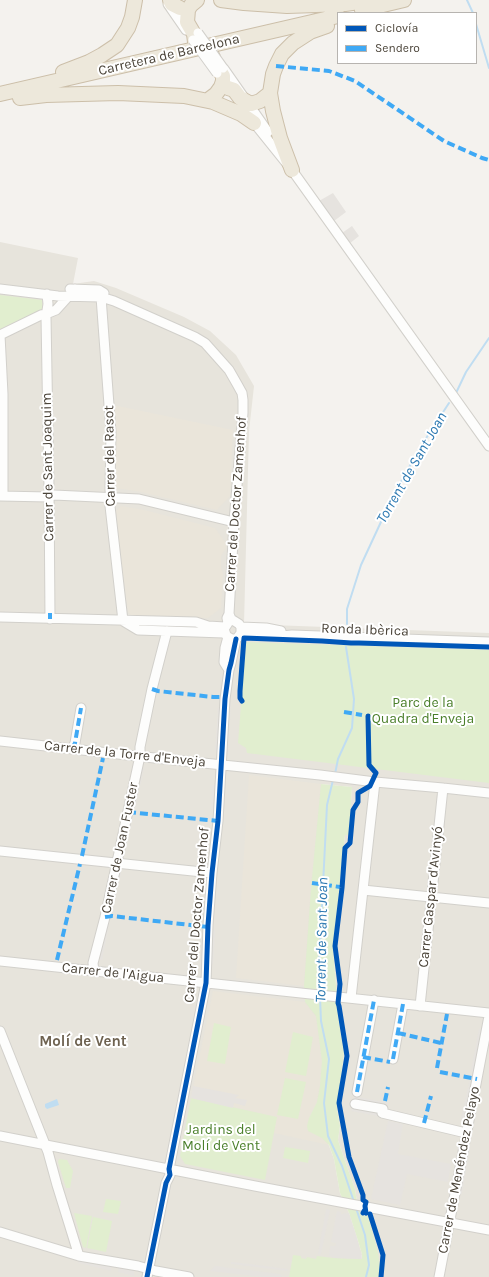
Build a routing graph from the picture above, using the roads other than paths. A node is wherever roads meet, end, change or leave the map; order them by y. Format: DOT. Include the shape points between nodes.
graph roads {
  1 [pos="165,0"];
  2 [pos="197,0"];
  3 [pos="221,0"];
  4 [pos="373,0"];
  5 [pos="404,0"];
  6 [pos="417,0"];
  7 [pos="134,1"];
  8 [pos="178,7"];
  9 [pos="354,12"];
  10 [pos="376,12"];
  11 [pos="337,16"];
  12 [pos="337,22"];
  13 [pos="195,38"];
  14 [pos="211,52"];
  15 [pos="223,77"];
  16 [pos="0,91"];
  17 [pos="270,93"];
  18 [pos="0,94"];
  19 [pos="0,100"];
  20 [pos="208,100"];
  21 [pos="247,102"];
  22 [pos="254,123"];
  23 [pos="281,156"];
  24 [pos="292,170"];
  25 [pos="0,289"];
  26 [pos="72,292"];
  27 [pos="100,293"];
  28 [pos="47,294"];
  29 [pos="46,314"];
  30 [pos="0,335"];
  31 [pos="489,446"];
  32 [pos="2,496"];
  33 [pos="49,497"];
  34 [pos="111,498"];
  35 [pos="234,522"];
  36 [pos="0,617"];
  37 [pos="50,619"];
  38 [pos="123,621"];
  39 [pos="232,628"];
  40 [pos="167,631"];
  41 [pos="489,642"];
  42 [pos="81,708"];
  43 [pos="0,741"];
  44 [pos="72,749"];
  45 [pos="140,756"];
  46 [pos="220,765"];
  47 [pos="375,782"];
  48 [pos="443,788"];
  49 [pos="489,793"];
  50 [pos="0,851"];
  51 [pos="116,864"];
  52 [pos="212,874"];
  53 [pos="363,890"];
  54 [pos="431,896"];
  55 [pos="489,903"];
  56 [pos="0,961"];
  57 [pos="94,971"];
  58 [pos="206,983"];
  59 [pos="351,998"];
  60 [pos="374,1000"];
  61 [pos="403,1004"];
  62 [pos="420,1006"];
  63 [pos="489,1013"];
  64 [pos="489,1016"];
  65 [pos="1,1036"];
  66 [pos="393,1059"];
  67 [pos="356,1092"];
  68 [pos="355,1104"];
  69 [pos="466,1133"];
  70 [pos="0,1136"];
  71 [pos="45,1146"];
  72 [pos="168,1169"];
  73 [pos="449,1222"];
  74 [pos="489,1230"];
  75 [pos="0,1232"];
  76 [pos="80,1256"];
  77 [pos="148,1273"];
  78 [pos="189,1277"];
  79 [pos="439,1277"];
  1 -- 13 [label="street"];
  2 -- 8 [label="highway" via="188,10"];
  3 -- 4 [label="highway" via="287,6 345,4"];
  5 -- 9 [label="highway"];
  6 -- 10 [label="highway"];
  7 -- 16 [label="highway" via="128,28 117,45 110,50 66,71"];
  8 -- 13 [label="highway"];
  11 -- 18 [label="highway, Carretera de Barcelona"];
  12 -- 17 [label="highway" via="310,32 288,47 276,66"];
  13 -- 14 [label="street, bridge"];
  13 -- 15 [label="street, bridge"];
  14 -- 15 [label="highway"];
  15 -- 20 [label="highway" via="221,87"];
  15 -- 21 [label="street"];
  15 -- 21 [label="highway" via="240,98"];
  15 -- 22 [label="street"];
  17 -- 21 [label="highway" via="260,102"];
  17 -- 24 [label="highway" via="280,138"];
  19 -- 20 [label="highway" via="46,94 118,93 184,96"];
  20 -- 22 [label="highway" via="226,106"];
  21 -- 23 [label="street" via="280,150"];
  22 -- 23 [label="street"];
  23 -- 24 [label="street"];
  24 -- 31 [label="street"];
  25 -- 28 [label="street"];
  26 -- 27 [label="street"];
  26 -- 28 [label="street"];
  26 -- 29 [label="street" via="56,310"];
  27 -- 34 [label="street, Carrer del Rasot" via="111,432"];
  27 -- 35 [label="street, Carrer del Doctor Zamenhof" via="195,337 205,343 229,370 242,393 243,413"];
  28 -- 29 [label="street, Carrer de Sant Joaquim"];
  29 -- 30 [label="street"];
  29 -- 33 [label="street, Carrer de Sant Joaquim"];
  30 -- 32 [label="street" via="4,394"];
  32 -- 33 [label="street"];
  33 -- 34 [label="street" via="54,495"];
  33 -- 37 [label="street, Carrer de Sant Joaquim"];
  34 -- 35 [label="street" via="139,499"];
  34 -- 38 [label="street, Carrer del Rasot"];
  35 -- 39 [label="street, Carrer del Doctor Zamenhof"];
  36 -- 37 [label="street"];
  37 -- 38 [label="street"];
  38 -- 39 [label="street" via="196,622"];
  38 -- 40 [label="street" via="138,630"];
  39 -- 40 [label="street"];
  39 -- 41 [label="street, Ronda Ibèrica" via="282,636"];
  39 -- 46 [label="street, Carrer del Doctor Zamenhof" via="225,648 224,662 229,670"];
  40 -- 45 [label="street, Carrer de Joan Fuster"];
  42 -- 44 [label="street"];
  43 -- 44 [label="street, Carrer de la Torre d'Enveja"];
  44 -- 45 [label="street, Carrer de la Torre d'Enveja"];
  45 -- 46 [label="street, Carrer de la Torre d'Enveja"];
  45 -- 51 [label="street, Carrer de Joan Fuster"];
  46 -- 47 [label="street, Carrer de la Torre d'Enveja"];
  46 -- 52 [label="street, Carrer del Doctor Zamenhof" via="218,821"];
  47 -- 48 [label="street, Carrer de la Torre d'Enveja"];
  47 -- 53 [label="street"];
  48 -- 49 [label="street, Carrer de la Torre d'Enveja"];
  48 -- 54 [label="street, Carrer Gaspar d'Avinyó"];
  50 -- 51 [label="street"];
  51 -- 52 [label="street"];
  51 -- 57 [label="street, Carrer de Joan Fuster" via="93,963"];
  52 -- 58 [label="street, Carrer del Doctor Zamenhof"];
  53 -- 54 [label="street"];
  53 -- 59 [label="street"];
  54 -- 55 [label="street"];
  54 -- 62 [label="street, Carrer Gaspar d'Avinyó"];
  56 -- 57 [label="street, Carrer de l'Aigua"];
  57 -- 58 [label="street, Carrer de l'Aigua"];
  58 -- 59 [label="street, Carrer de l'Aigua"];
  58 -- 72 [label="street, Carrer del Doctor Zamenhof"];
  59 -- 60 [label="street, Carrer de l'Aigua"];
  60 -- 61 [label="street, Carrer de l'Aigua"];
  60 -- 67 [label="street"];
  61 -- 62 [label="street, Carrer de l'Aigua"];
  61 -- 66 [label="street"];
  62 -- 63 [label="street, Carrer de l'Aigua"];
  64 -- 69 [label="street, Carrer de Menéndez Pelayo"];
  65 -- 71 [label="street"];
  68 -- 69 [label="street" via="383,1109 382,1113"];
  69 -- 73 [label="street, Carrer de Menéndez Pelayo"];
  70 -- 71 [label="street"];
  71 -- 72 [label="street"];
  71 -- 76 [label="street"];
  72 -- 73 [label="street"];
  72 -- 77 [label="street, Carrer del Doctor Zamenhof" via="170,1175 166,1183"];
  73 -- 74 [label="street"];
  73 -- 79 [label="street, Carrer de Menéndez Pelayo"];
  75 -- 76 [label="street"];
  76 -- 77 [label="street" via="138,1266"];
  77 -- 78 [label="street"];
}
